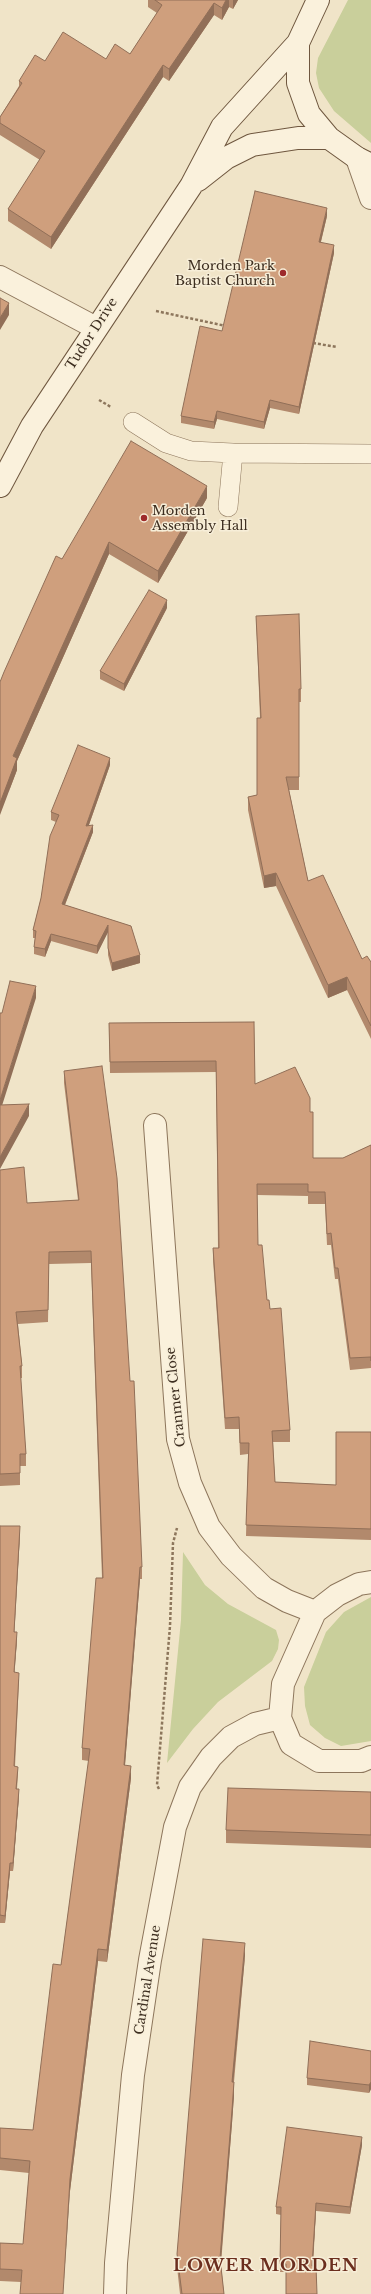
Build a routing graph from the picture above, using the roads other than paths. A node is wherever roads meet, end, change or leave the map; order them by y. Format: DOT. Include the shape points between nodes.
graph roads {
  1 [pos="318,0"];
  2 [pos="298,43"];
  3 [pos="329,138"];
  4 [pos="364,161"];
  5 [pos="191,186"];
  6 [pos="371,198"];
  7 [pos="0,277"];
  8 [pos="96,328"];
  9 [pos="132,422"];
  10 [pos="232,453"];
  11 [pos="371,454"];
  12 [pos="0,486"];
  13 [pos="228,507"];
  14 [pos="155,1125"];
  15 [pos="371,1582"];
  16 [pos="315,1612"];
  17 [pos="280,1718"];
  18 [pos="371,1757"];
  19 [pos="115,2294"];
  1 -- 2 [label="street"];
  2 -- 3 [label="street" via="298,83 309,114"];
  2 -- 5 [label="street, Tudor Drive" via="222,128"];
  3 -- 4 [label="street"];
  3 -- 5 [label="street, Tudor Drive" via="298,138 252,145 226,158"];
  4 -- 6 [label="street"];
  5 -- 8 [label="street, Tudor Drive"];
  7 -- 8 [label="street"];
  8 -- 12 [label="street, Tudor Drive" via="32,426"];
  9 -- 10 [label="lane" via="166,443 191,451"];
  10 -- 11 [label="lane"];
  10 -- 13 [label="lane"];
  14 -- 16 [label="street, Cranmer Close" via="178,1439 190,1483 209,1527 230,1556 264,1588"];
  15 -- 16 [label="street" via="359,1584 337,1595"];
  16 -- 17 [label="street" via="283,1684"];
  17 -- 18 [label="street" via="291,1744 319,1761 361,1761"];
  17 -- 19 [label="street, Cardinal Avenue" via="255,1724 231,1736 211,1757 190,1787 175,1827 150,1960 133,2075"];
}
